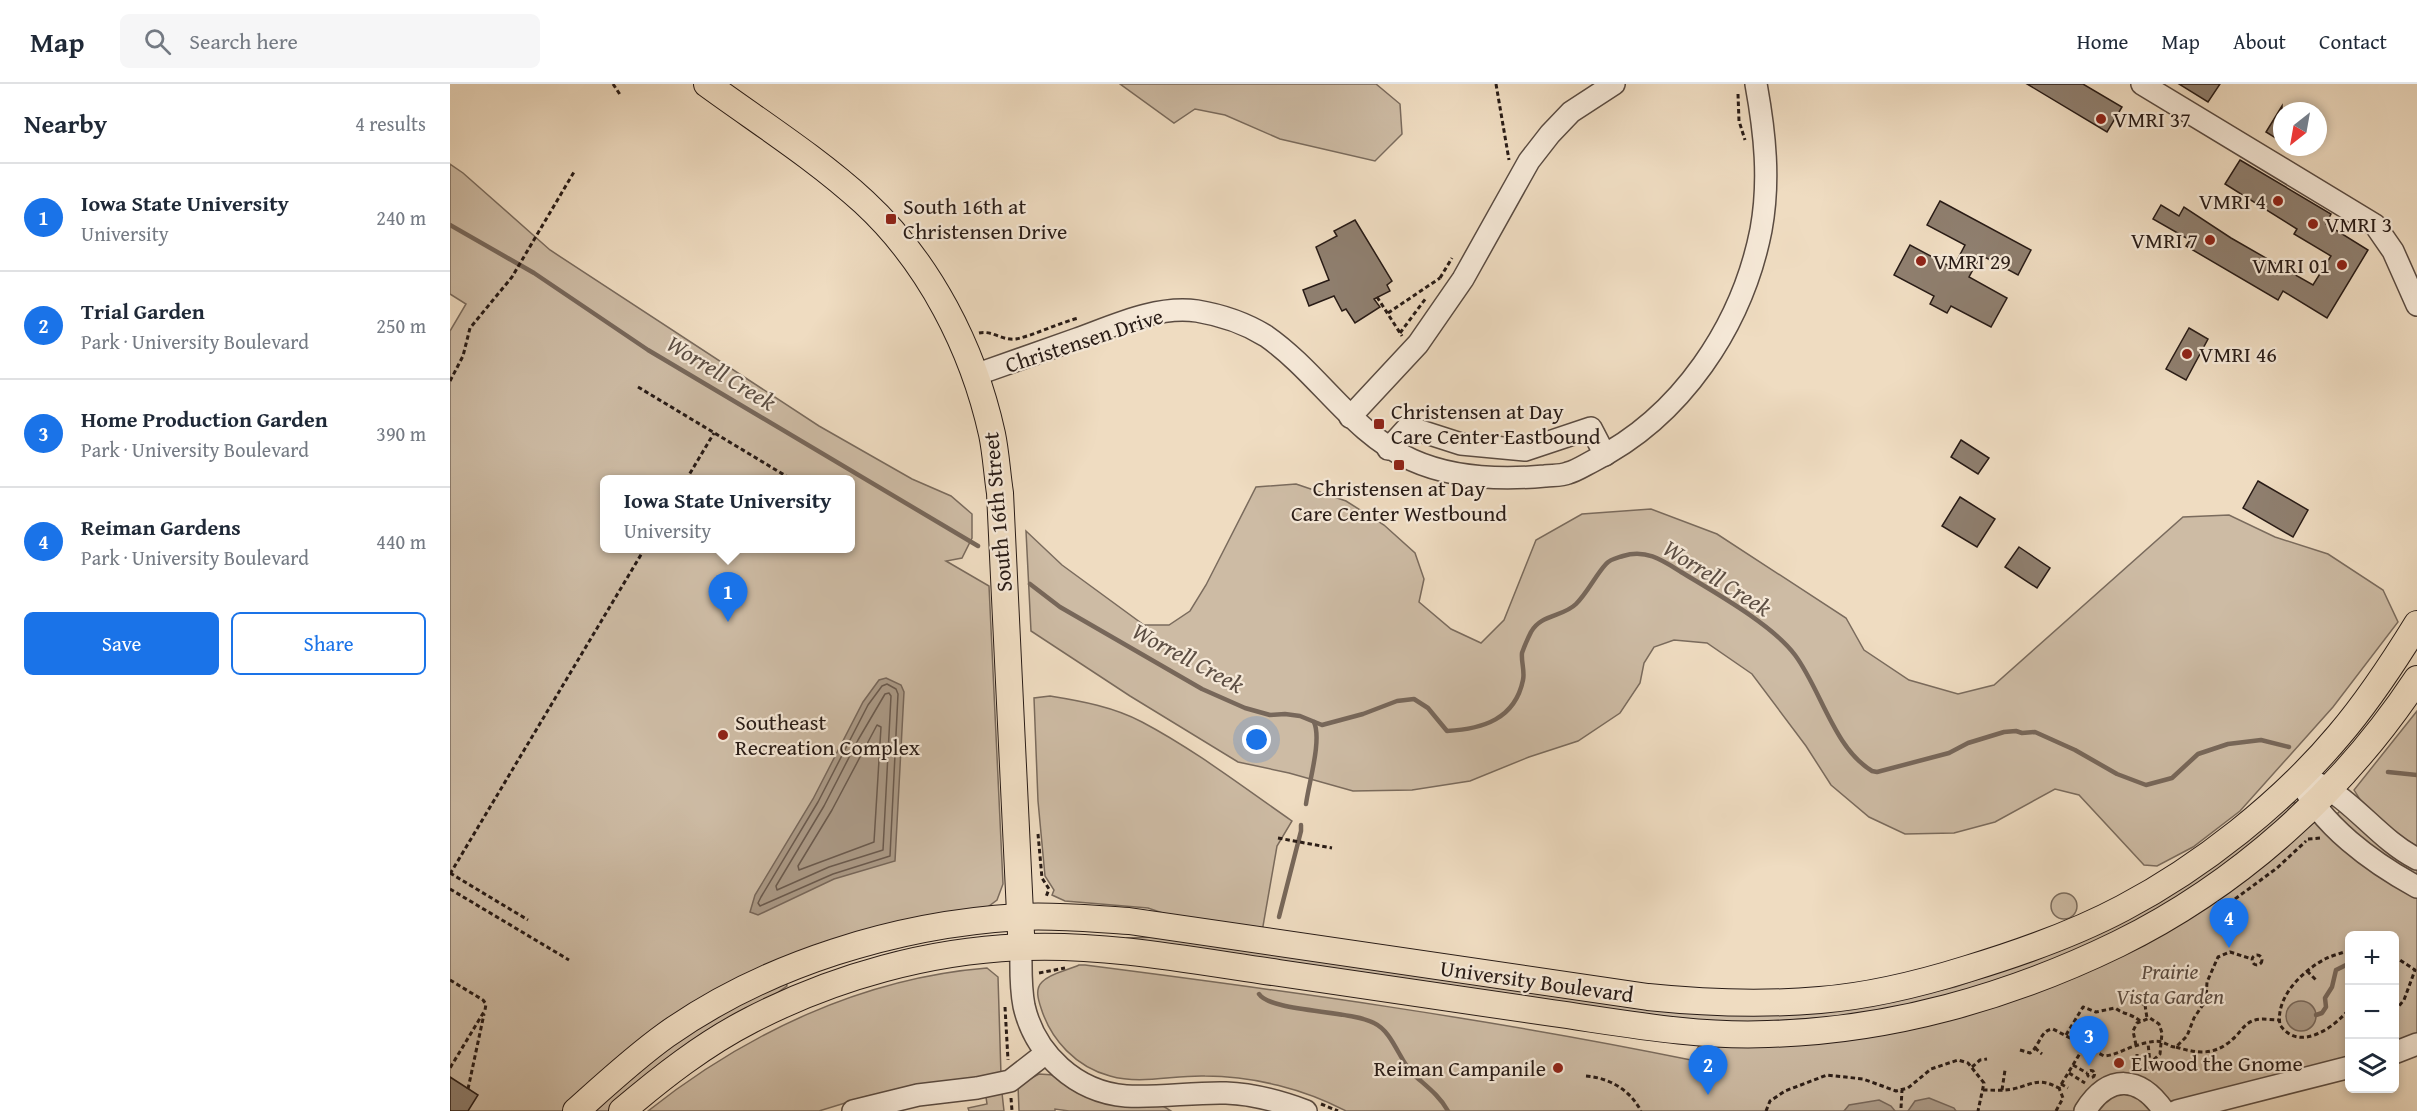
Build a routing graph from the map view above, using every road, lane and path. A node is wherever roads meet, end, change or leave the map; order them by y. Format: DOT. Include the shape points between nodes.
graph roads {
  1 [pos="613,84"];
  2 [pos="707,84"];
  3 [pos="1496,84"];
  4 [pos="2142,84"];
  5 [pos="1747,87"];
  6 [pos="1607,88"];
  7 [pos="621,96"];
  8 [pos="1745,142"];
  9 [pos="574,172"];
  10 [pos="1513,188"];
  11 [pos="1454,255"];
  12 [pos="1440,278"];
  13 [pos="1432,290"];
  14 [pos="1427,297"];
  15 [pos="2417,305"];
  16 [pos="1388,314"];
  17 [pos="1400,333"];
  18 [pos="975,375"];
  19 [pos="450,381"];
  20 [pos="638,387"];
  21 [pos="1350,417"];
  22 [pos="714,433"];
  23 [pos="1388,448"];
  24 [pos="1605,455"];
  25 [pos="689,475"];
  26 [pos="784,475"];
  27 [pos="643,553"];
  28 [pos="2417,624"];
  29 [pos="2417,679"];
  30 [pos="2299,778"];
  31 [pos="2321,797"];
  32 [pos="1278,838"];
  33 [pos="1332,848"];
  34 [pos="2417,859"];
  35 [pos="450,873"];
  36 [pos="2417,887"];
  37 [pos="450,889"];
  38 [pos="1020,917"];
  39 [pos="528,920"];
  40 [pos="1021,946"];
  41 [pos="2345,951"];
  42 [pos="2252,959"];
  43 [pos="2399,959"];
  44 [pos="568,960"];
  45 [pos="2307,971"];
  46 [pos="1051,972"];
  47 [pos="1031,973"];
  48 [pos="1036,973"];
  49 [pos="450,980"];
  50 [pos="2316,980"];
  51 [pos="1036,982"];
  52 [pos="2145,1005"];
  53 [pos="1005,1007"];
  54 [pos="2399,1008"];
  55 [pos="485,1010"];
  56 [pos="2345,1012"];
  57 [pos="2147,1018"];
  58 [pos="2279,1020"];
  59 [pos="2140,1021"];
  60 [pos="2102,1033"];
  61 [pos="2066,1035"];
  62 [pos="2162,1042"];
  63 [pos="2148,1043"];
  64 [pos="2417,1044"];
  65 [pos="2085,1045"];
  66 [pos="2136,1045"];
  67 [pos="2176,1047"];
  68 [pos="2036,1048"];
  69 [pos="2020,1050"];
  70 [pos="2095,1051"];
  71 [pos="2399,1051"];
  72 [pos="1046,1053"];
  73 [pos="2042,1054"];
  74 [pos="2137,1054"];
  75 [pos="2149,1055"];
  76 [pos="1987,1059"];
  77 [pos="2150,1063"];
  78 [pos="2073,1065"];
  79 [pos="1972,1067"];
  80 [pos="450,1068"];
  81 [pos="2147,1068"];
  82 [pos="2345,1068"];
  83 [pos="2005,1070"];
  84 [pos="1009,1071"];
  85 [pos="2087,1073"];
  86 [pos="1586,1076"];
  87 [pos="2060,1086"];
  88 [pos="2068,1088"];
  89 [pos="468,1089"];
  90 [pos="1902,1090"];
  91 [pos="1983,1090"];
  92 [pos="2001,1090"];
  93 [pos="1309,1105"];
  94 [pos="2218,1106"];
  95 [pos="1901,1108"];
  96 [pos="576,1111"];
  97 [pos="622,1111"];
  98 [pos="853,1111"];
  99 [pos="1338,1111"];
  100 [pos="1641,1111"];
  101 [pos="1766,1111"];
  102 [pos="1978,1111"];
  103 [pos="2056,1111"];
  104 [pos="2085,1111"];
  105 [pos="2164,1111"];
  106 [pos="2177,1111"];
  1 -- 7 [label="path"];
  2 -- 18 [label="main road, South 16th Street" via="817,164 872,211 903,244 936,291"];
  3 -- 10 [label="path"];
  4 -- 15 [label="street" via="2374,225 2393,251"];
  5 -- 8 [label="path" via="1739,121"];
  5 -- 24 [label="street, Christensen Drive" via="1765,134 1766,186 1751,270 1718,342 1696,376 1634,437"];
  6 -- 10 [label="street" via="1571,112 1550,134"];
  9 -- 19 [label="path" via="512,277 470,328 459,366"];
  10 -- 21 [label="street" via="1463,279 1418,344"];
  11 -- 12 [label="path"];
  12 -- 13 [label="path"];
  12 -- 16 [label="path"];
  14 -- 17 [label="path"];
  18 -- 21 [label="street, Christensen Drive" via="1124,322 1157,313 1193,310 1236,321 1266,337"];
  18 -- 38 [label="main road, South 16th Street" via="993,435 1000,501"];
  20 -- 22 [label="path"];
  21 -- 23 [label="street, Christensen Drive"];
  22 -- 25 [label="path"];
  22 -- 26 [label="path"];
  23 -- 24 [label="street, Christensen Drive" via="1452,474 1486,477 1568,474"];
  23 -- 24 [label="street" via="1408,427 1461,444 1525,450 1591,428"];
  27 -- 35 [label="path"];
  28 -- 30 [label="main road, University Boulevard" via="2366,701"];
  29 -- 31 [label="main road, University Boulevard" via="2390,717"];
  30 -- 31 [label="street"];
  30 -- 38 [label="main road, University Boulevard" via="2217,848 2123,908 2015,955 1920,983 1822,1000 1766,1004 1698,1002 1129,921"];
  31 -- 34 [label="street" via="2342,798 2391,843"];
  31 -- 36 [label="street" via="2325,818 2376,862"];
  31 -- 40 [label="main road, University Boulevard" via="2242,866 2196,899 2084,960 2029,983 1924,1014 1823,1030 1766,1035 1662,1029 1128,951"];
  32 -- 33 [label="path"];
  35 -- 39 [label="path"];
  37 -- 44 [label="path"];
  38 -- 40 [label="main road, South 16th Street"];
  38 -- 96 [label="main road, University Boulevard" via="964,924 842,949 733,994 667,1034"];
  40 -- 72 [label="street" via="1024,1004 1035,1036"];
  40 -- 97 [label="main road, University Boulevard" via="924,959 802,996 748,1021 687,1059"];
  41 -- 45 [label="path"];
  42 -- 67 [label="path" via="2230,952 2218,957 2206,1000 2187,1036"];
  43 -- 54 [label="path" via="2415,970"];
  45 -- 50 [label="path"];
  45 -- 58 [label="path" via="2291,987"];
  46 -- 48 [label="path"];
  47 -- 48 [label="path"];
  48 -- 51 [label="path"];
  49 -- 55 [label="path" via="483,1000"];
  52 -- 57 [label="path"];
  53 -- 84 [label="path"];
  55 -- 80 [label="path"];
  55 -- 89 [label="path"];
  56 -- 58 [label="path" via="2327,1031 2302,1037 2284,1030"];
  57 -- 59 [label="path"];
  57 -- 62 [label="path" via="2160,1024"];
  58 -- 67 [label="path" via="2255,1020 2210,1052"];
  59 -- 61 [label="path" via="2115,1008 2096,1012 2083,1007"];
  59 -- 66 [label="path" via="2133,1031"];
  60 -- 70 [label="path"];
  61 -- 65 [label="path"];
  61 -- 68 [label="path" via="2048,1029"];
  62 -- 63 [label="path"];
  62 -- 67 [label="path"];
  62 -- 77 [label="path" via="2160,1054"];
  63 -- 66 [label="path"];
  63 -- 75 [label="path"];
  64 -- 71 [label="street"];
  65 -- 70 [label="path"];
  65 -- 78 [label="path"];
  66 -- 70 [label="path" via="2112,1055"];
  68 -- 69 [label="path" via="2030,1053"];
  68 -- 73 [label="path"];
  72 -- 93 [label="street" via="1072,1077 1099,1091 1137,1096 1228,1093"];
  72 -- 98 [label="street" via="1010,1081 918,1095"];
  74 -- 75 [label="path"];
  75 -- 77 [label="path"];
  76 -- 79 [label="path"];
  77 -- 81 [label="path"];
  78 -- 85 [label="path"];
  78 -- 87 [label="path"];
  79 -- 90 [label="path" via="1958,1060 1945,1064"];
  79 -- 91 [label="path" via="1984,1083"];
  82 -- 94 [label="street"];
  83 -- 92 [label="path"];
  86 -- 100 [label="path" via="1623,1089"];
  87 -- 88 [label="path"];
  87 -- 92 [label="path" via="2033,1082"];
  87 -- 103 [label="path" via="2063,1098"];
  90 -- 95 [label="path"];
  90 -- 101 [label="path" via="1827,1075 1785,1091 1770,1101"];
  91 -- 92 [label="path"];
  91 -- 102 [label="path"];
  93 -- 99 [label="path"];
  94 -- 106 [label="street"];
  104 -- 105 [label="street" via="2107,1086 2126,1084 2142,1088"];
}
